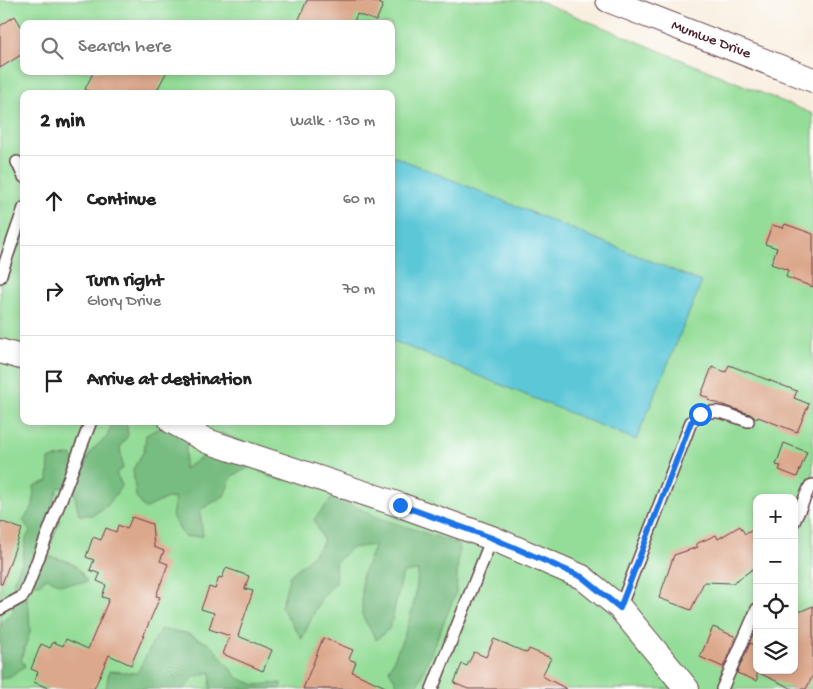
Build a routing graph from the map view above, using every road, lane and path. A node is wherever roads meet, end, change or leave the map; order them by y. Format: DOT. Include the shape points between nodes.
graph roads {
  1 [pos="608,0"];
  2 [pos="813,80"];
  3 [pos="17,162"];
  4 [pos="20,168"];
  5 [pos="20,220"];
  6 [pos="0,277"];
  7 [pos="0,351"];
  8 [pos="20,357"];
  9 [pos="748,421"];
  10 [pos="90,425"];
  11 [pos="178,425"];
  12 [pos="813,485"];
  13 [pos="798,513"];
  14 [pos="492,538"];
  15 [pos="620,608"];
  16 [pos="0,609"];
  17 [pos="753,618"];
  18 [pos="432,689"];
  19 [pos="687,689"];
  20 [pos="722,689"];
  1 -- 2 [label="street, Mumwe Drive"];
  3 -- 4 [label="lane"];
  5 -- 6 [label="lane"];
  7 -- 8 [label="street"];
  9 -- 15 [label="lane" via="716,411 700,414 691,422"];
  10 -- 16 [label="lane" via="25,593"];
  11 -- 14 [label="street" via="207,441"];
  12 -- 13 [label="lane"];
  14 -- 15 [label="street" via="582,577"];
  14 -- 18 [label="lane"];
  15 -- 19 [label="street"];
  17 -- 20 [label="lane"];
}
